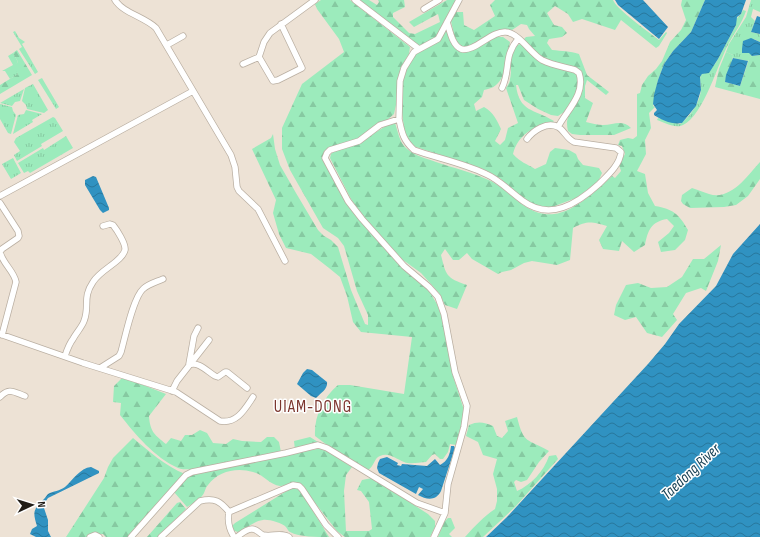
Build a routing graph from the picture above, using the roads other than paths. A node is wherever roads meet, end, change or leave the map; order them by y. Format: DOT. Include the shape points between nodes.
graph roads {
  1 [pos="115,0"];
  2 [pos="315,0"];
  3 [pos="355,0"];
  4 [pos="440,0"];
  5 [pos="459,0"];
  6 [pos="424,9"];
  7 [pos="447,22"];
  8 [pos="282,24"];
  9 [pos="184,36"];
  10 [pos="518,39"];
  11 [pos="167,45"];
  12 [pos="420,49"];
  13 [pos="259,57"];
  14 [pos="243,64"];
  15 [pos="502,88"];
  16 [pos="193,91"];
  17 [pos="400,119"];
  18 [pos="558,127"];
  19 [pos="527,140"];
  20 [pos="0,196"];
  21 [pos="0,203"];
  22 [pos="103,226"];
  23 [pos="285,262"];
  24 [pos="163,279"];
  25 [pos="198,328"];
  26 [pos="1,334"];
  27 [pos="209,340"];
  28 [pos="64,356"];
  29 [pos="189,365"];
  30 [pos="100,368"];
  31 [pos="247,388"];
  32 [pos="172,391"];
  33 [pos="25,396"];
  34 [pos="0,397"];
  35 [pos="253,397"];
  36 [pos="229,512"];
  37 [pos="445,513"];
  38 [pos="90,537"];
  39 [pos="99,537"];
  40 [pos="131,537"];
  41 [pos="161,537"];
  42 [pos="234,537"];
  43 [pos="237,537"];
  44 [pos="289,537"];
  45 [pos="338,537"];
  46 [pos="434,537"];
  1 -- 11 [label="street" via="118,5 153,26"];
  2 -- 8 [label="street"];
  3 -- 12 [label="street"];
  4 -- 6 [label="street"];
  5 -- 7 [label="street"];
  7 -- 10 [label="street" via="452,39 460,48 468,49 505,31"];
  7 -- 12 [label="street" via="438,39"];
  8 -- 13 [label="street" via="266,38"];
  8 -- 13 [label="street" via="302,68 273,81"];
  9 -- 11 [label="street"];
  10 -- 15 [label="street" via="508,55 506,78"];
  10 -- 18 [label="street" via="541,59 578,73 579,93"];
  11 -- 16 [label="street"];
  12 -- 17 [label="street" via="414,52 404,68 400,81"];
  13 -- 14 [label="street"];
  16 -- 20 [label="street"];
  16 -- 23 [label="street" via="231,156 239,191 258,209"];
  17 -- 18 [label="street" via="406,143 414,150 477,169 498,181 524,202 544,210 559,209 573,203 595,187 608,175 621,152 616,148 574,142"];
  17 -- 37 [label="street" via="380,125 359,141 330,150 325,158 348,201 362,219 404,266 438,296 444,314 454,372 467,406 448,484"];
  18 -- 19 [label="street" via="540,128 531,133"];
  21 -- 26 [label="street" via="19,236 0,252 16,282"];
  22 -- 28 [label="street" via="113,225 126,246 125,251 122,257 96,277 88,290 85,319"];
  24 -- 30 [label="street" via="139,293 119,356"];
  25 -- 29 [label="street"];
  26 -- 28 [label="street"];
  27 -- 29 [label="street"];
  28 -- 30 [label="street"];
  29 -- 31 [label="street" via="197,364 218,377 227,372"];
  29 -- 32 [label="street"];
  30 -- 32 [label="street"];
  32 -- 35 [label="street" via="225,422 241,414"];
  33 -- 34 [label="street" via="10,391 4,392"];
  36 -- 41 [label="street" via="220,502 203,500"];
  36 -- 42 [label="street" via="228,525"];
  36 -- 45 [label="street" via="296,485 302,489"];
  37 -- 40 [label="street" via="417,503 328,448 318,445 192,472 186,475"];
  37 -- 46 [label="street"];
  38 -- 39 [label="street"];
  43 -- 44 [label="street" via="252,529 263,535"];
}
